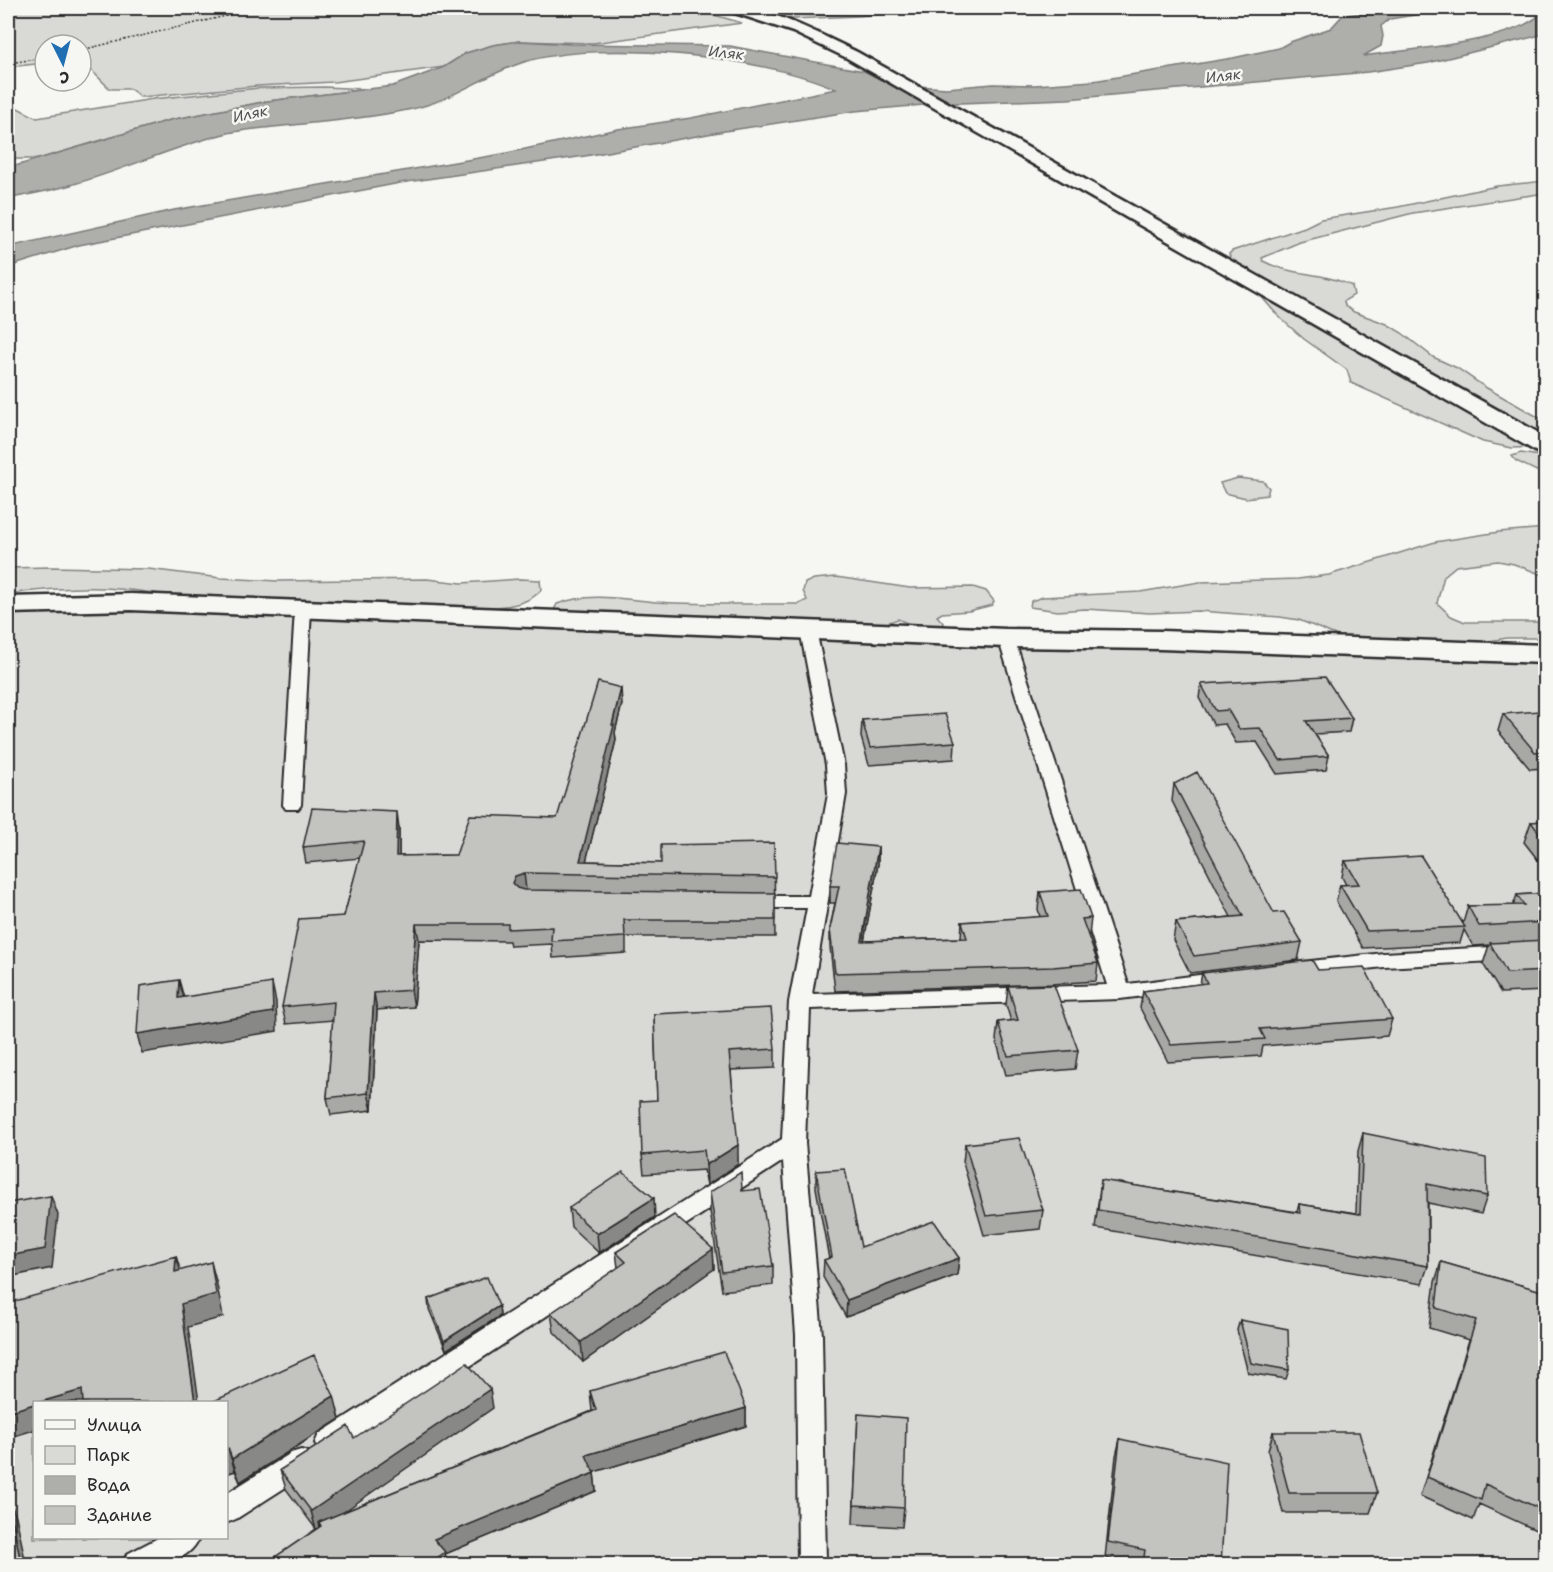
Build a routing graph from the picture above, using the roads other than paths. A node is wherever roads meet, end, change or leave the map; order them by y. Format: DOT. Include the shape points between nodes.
graph roads {
  1 [pos="734,8"];
  2 [pos="1545,447"];
  3 [pos="8,605"];
  4 [pos="303,609"];
  5 [pos="808,630"];
  6 [pos="1006,638"];
  7 [pos="1545,654"];
  8 [pos="292,805"];
  9 [pos="737,901"];
  10 [pos="819,903"];
  11 [pos="1545,951"];
  12 [pos="1270,972"];
  13 [pos="1247,976"];
  14 [pos="1120,992"];
  15 [pos="800,1002"];
  16 [pos="793,1143"];
  17 [pos="228,1509"];
  18 [pos="183,1539"];
  19 [pos="137,1564"];
  20 [pos="812,1564"];
  1 -- 2 [label="street" via="798,29 852,55"];
  3 -- 4 [label="street" via="131,602"];
  4 -- 5 [label="street"];
  4 -- 8 [label="lane"];
  5 -- 6 [label="street"];
  5 -- 10 [label="lane" via="835,765 837,794"];
  6 -- 7 [label="street"];
  6 -- 14 [label="lane"];
  9 -- 10 [label="lane"];
  10 -- 15 [label="lane"];
  11 -- 12 [label="lane" via="1383,960"];
  13 -- 14 [label="lane"];
  14 -- 15 [label="lane"];
  15 -- 16 [label="lane"];
  16 -- 17 [label="lane"];
  16 -- 20 [label="lane" via="809,1335"];
  18 -- 19 [label="lane"];
}
